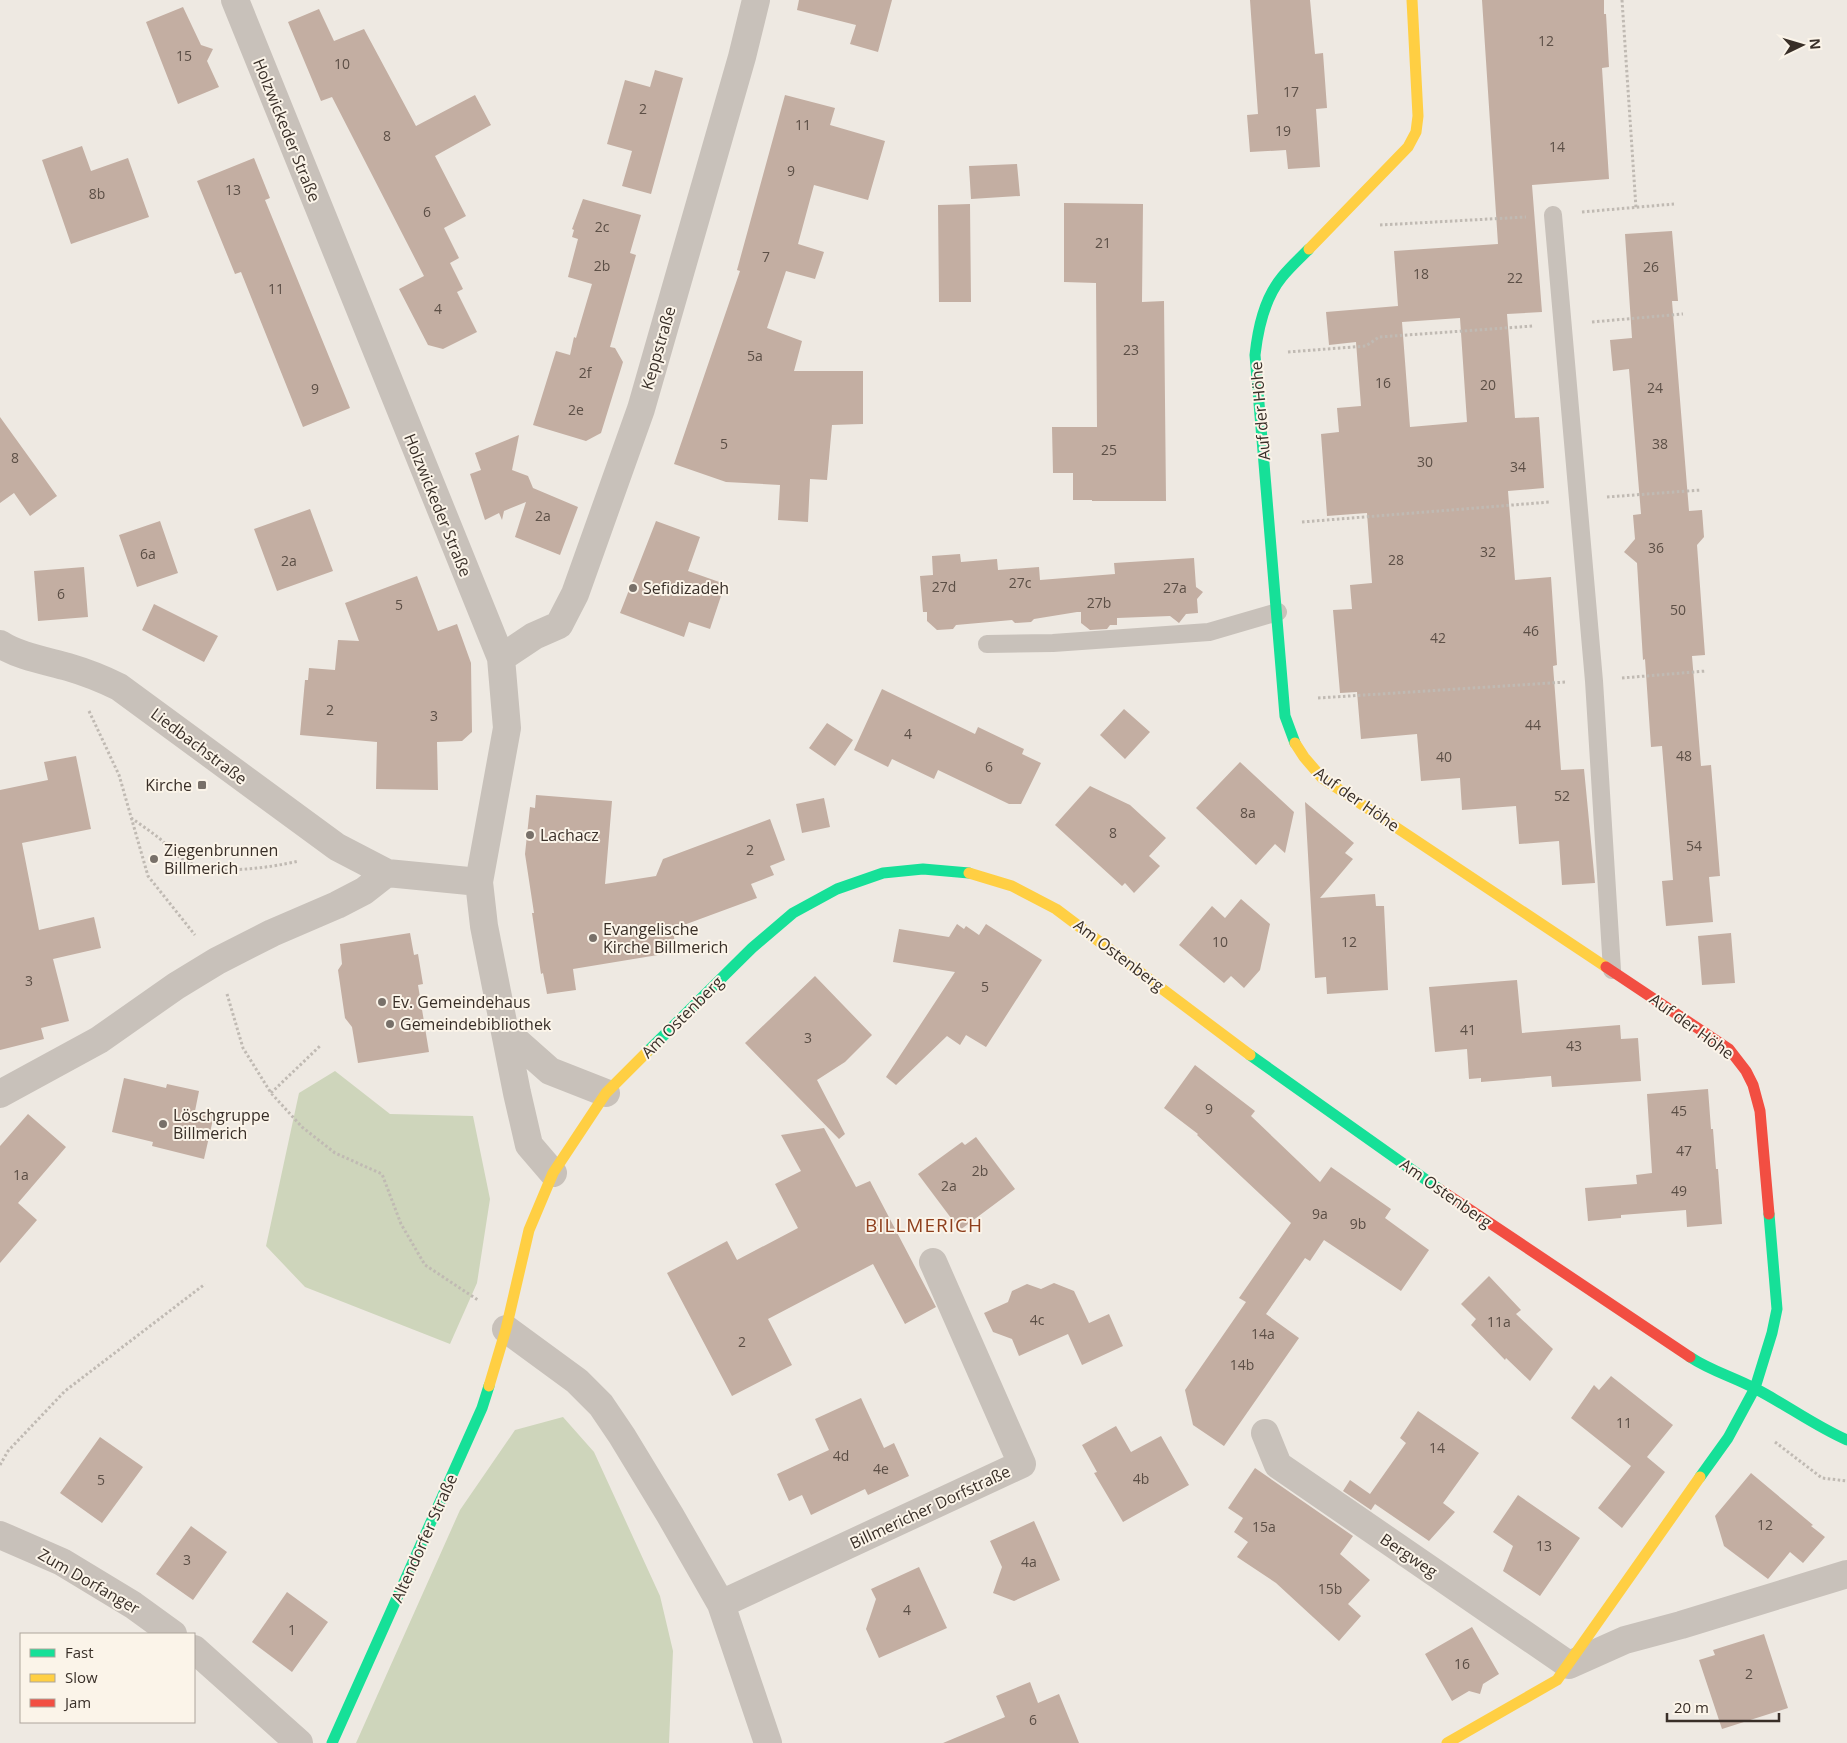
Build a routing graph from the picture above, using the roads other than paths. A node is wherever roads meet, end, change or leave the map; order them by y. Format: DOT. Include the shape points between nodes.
graph roads {
  1 [pos="235,0"];
  2 [pos="756,0"];
  3 [pos="1412,0"];
  4 [pos="1553,215"];
  5 [pos="1278,612"];
  6 [pos="0,644"];
  7 [pos="987,644"];
  8 [pos="501,658"];
  9 [pos="387,873"];
  10 [pos="479,882"];
  11 [pos="1612,970"];
  12 [pos="506,1032"];
  13 [pos="606,1093"];
  14 [pos="0,1094"];
  15 [pos="553,1173"];
  16 [pos="933,1262"];
  17 [pos="506,1329"];
  18 [pos="1755,1388"];
  19 [pos="1265,1433"];
  20 [pos="1847,1440"];
  21 [pos="0,1535"];
  22 [pos="1847,1574"];
  23 [pos="720,1604"];
  24 [pos="172,1633"];
  25 [pos="195,1650"];
  26 [pos="1568,1665"];
  27 [pos="299,1743"];
  28 [pos="332,1743"];
  29 [pos="768,1743"];
  30 [pos="1447,1743"];
  1 -- 8 [label="street, Holzwickeder Straße"];
  2 -- 8 [label="street, Keppstraße" via="640,409 575,594 559,625 534,636"];
  3 -- 5 [label="street, Auf der Höhe" via="1416,132 1408,147 1281,278 1270,295 1258,327 1255,354"];
  4 -- 11 [label="lane" via="1594,681"];
  5 -- 7 [label="lane" via="1209,632 1053,643"];
  5 -- 11 [label="street, Auf der Höhe" via="1286,716 1296,747 1308,764 1322,778"];
  6 -- 9 [label="street, Liedbachstraße" via="120,687 337,847"];
  8 -- 10 [label="street, Holzwickeder Straße" via="507,728"];
  9 -- 10 [label="street, Liedbachstraße"];
  9 -- 14 [label="street" via="364,891 337,905 217,961 99,1040"];
  10 -- 12 [label="street, Holzwickeder Straße" via="484,926"];
  11 -- 18 [label="street, Auf der Höhe" via="1729,1049 1755,1087 1761,1121 1777,1309"];
  12 -- 13 [label="street" via="550,1071"];
  12 -- 15 [label="street, Holzwickeder Straße" via="530,1145"];
  13 -- 15 [label="street, Am Ostenberg"];
  13 -- 18 [label="street, Am Ostenberg" via="752,948 793,913 837,889 883,873 923,869 969,873 1012,886 1056,909 1428,1181 1705,1367"];
  15 -- 17 [label="street, Am Ostenberg" via="529,1230"];
  16 -- 23 [label="street, Billmericher Dorfstraße" via="1022,1464"];
  17 -- 23 [label="street" via="577,1381 601,1405 670,1515"];
  17 -- 28 [label="street, Altendorfer Straße" via="482,1408"];
  18 -- 20 [label="street, Am Ostenberg"];
  18 -- 26 [label="street" via="1728,1438"];
  19 -- 26 [label="street, Bergweg" via="1278,1466"];
  21 -- 24 [label="street, Zum Dorfanger" via="62,1562 133,1605"];
  22 -- 26 [label="street" via="1625,1640"];
  23 -- 29 [label="street"];
  25 -- 27 [label="street"];
  26 -- 30 [label="street" via="1557,1680"];
}
